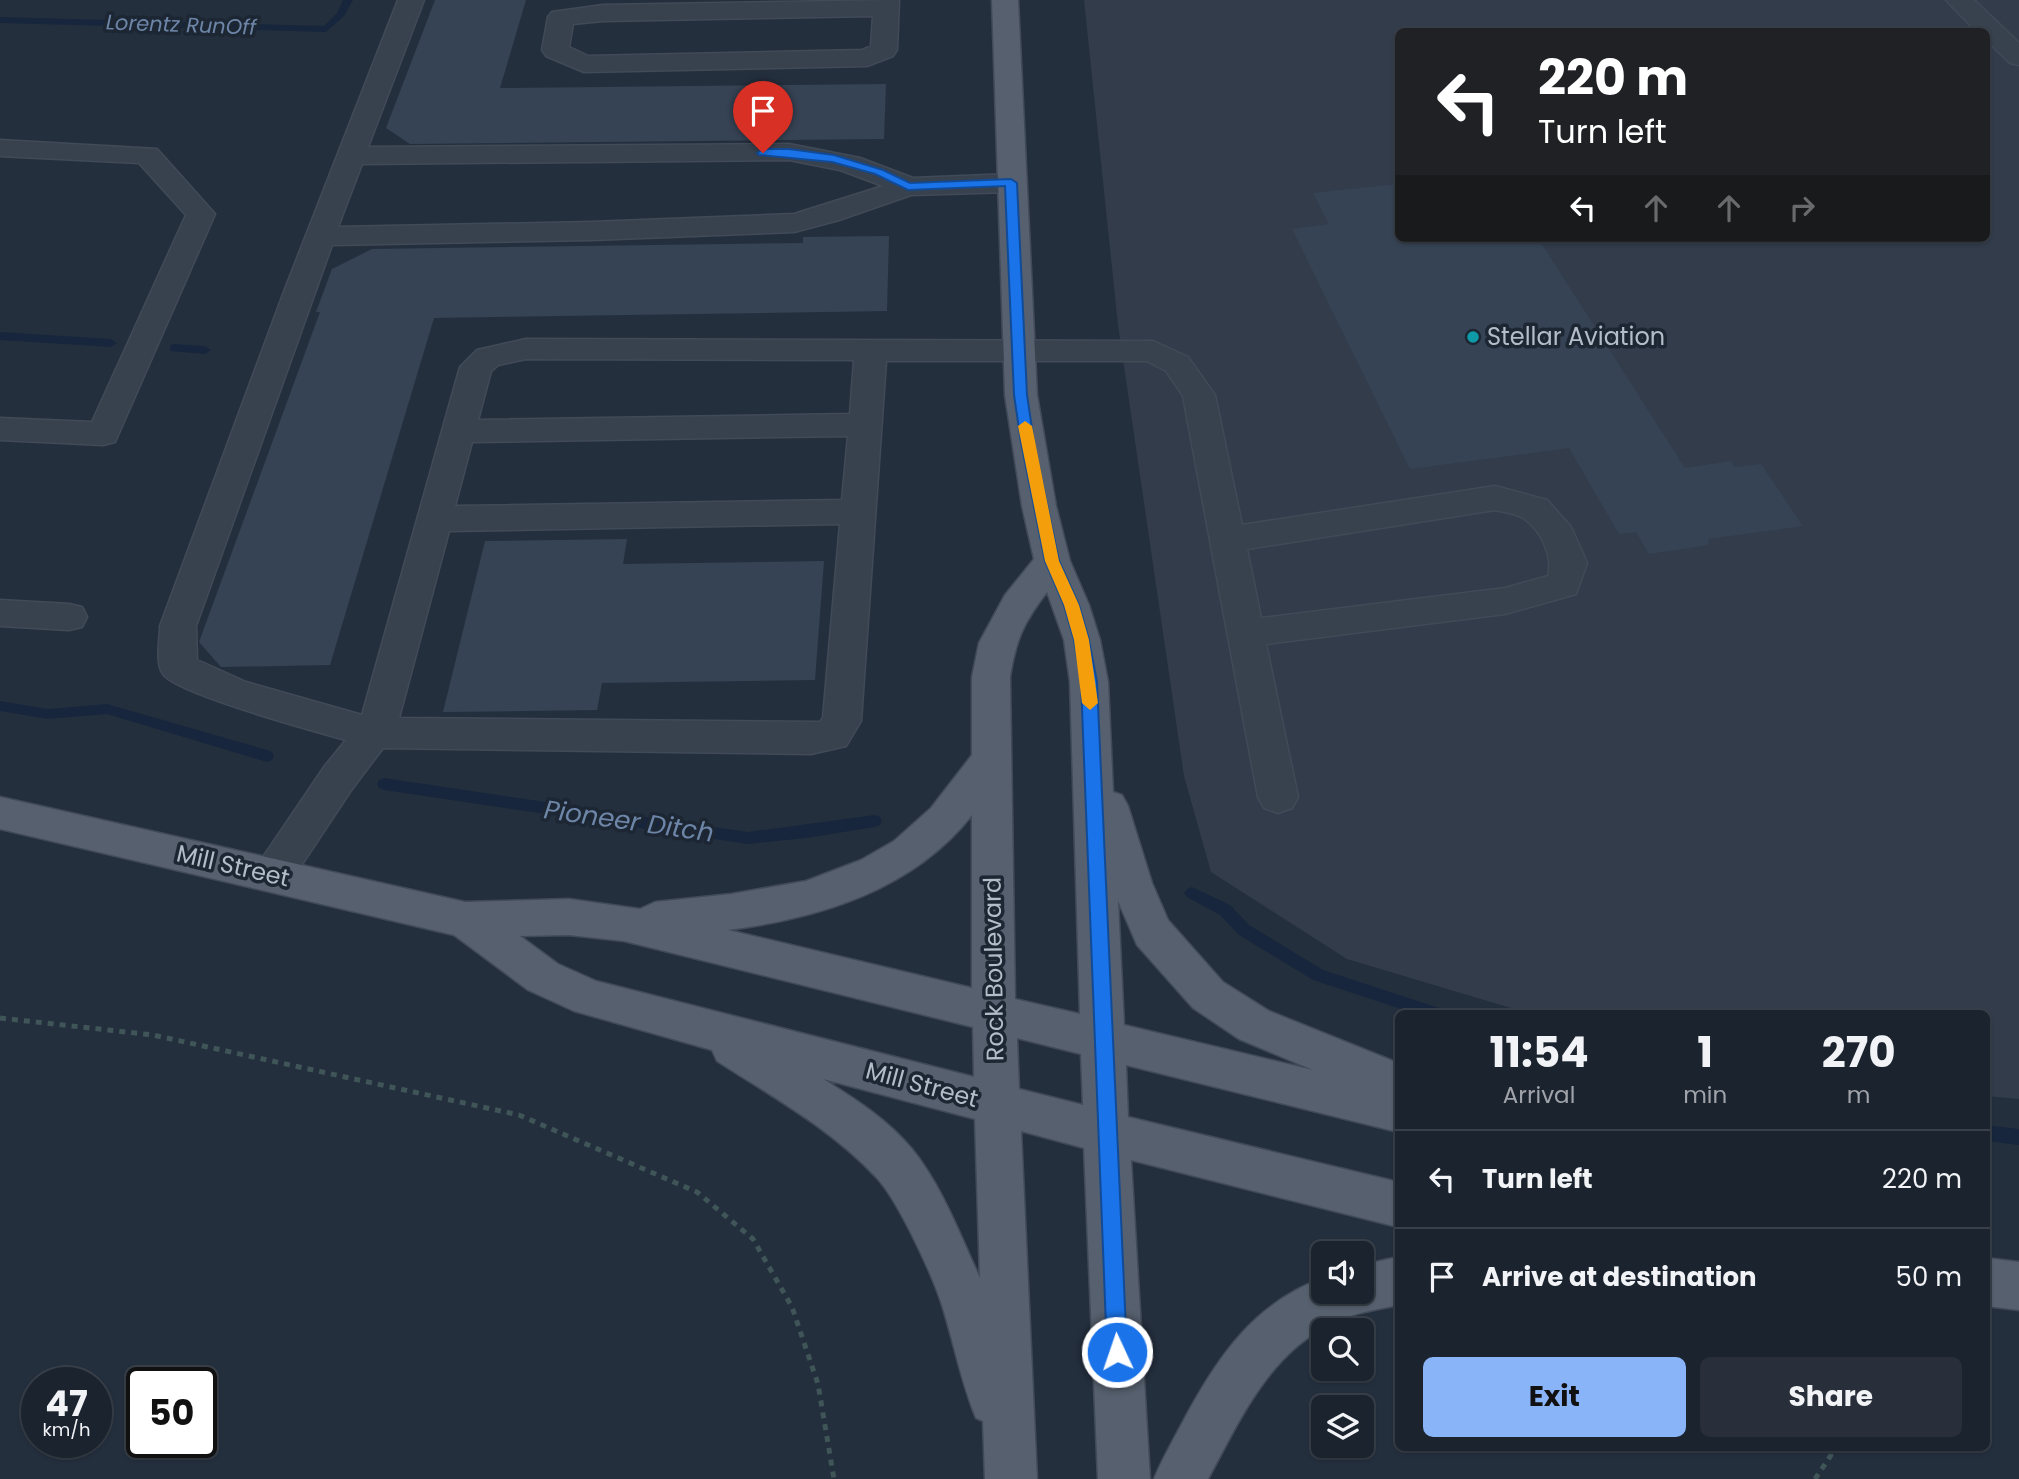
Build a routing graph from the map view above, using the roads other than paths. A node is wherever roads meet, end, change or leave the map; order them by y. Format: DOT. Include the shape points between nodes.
graph roads {
  1 [pos="411,0"];
  2 [pos="1005,0"];
  3 [pos="1959,0"];
  4 [pos="886,4"];
  5 [pos="659,6"];
  6 [pos="1988,28"];
  7 [pos="1990,29"];
  8 [pos="2019,57"];
  9 [pos="0,148"];
  10 [pos="352,156"];
  11 [pos="1011,183"];
  12 [pos="908,187"];
  13 [pos="321,236"];
  14 [pos="871,351"];
  15 [pos="1019,351"];
  16 [pos="865,425"];
  17 [pos="0,429"];
  18 [pos="458,431"];
  19 [pos="858,512"];
  20 [pos="435,519"];
  21 [pos="1228,540"];
  22 [pos="1052,561"];
  23 [pos="0,613"];
  24 [pos="69,617"];
  25 [pos="1246,633"];
  26 [pos="372,733"];
  27 [pos="1092,753"];
  28 [pos="992,760"];
  29 [pos="1278,797"];
  30 [pos="0,813"];
  31 [pos="272,875"];
  32 [pos="466,920"];
  33 [pos="624,923"];
  34 [pos="994,1011"];
  35 [pos="703,1028"];
  36 [pos="1104,1040"];
  37 [pos="1395,1083"];
  38 [pos="997,1105"];
  39 [pos="1395,1110"];
  40 [pos="1108,1133"];
  41 [pos="1395,1203"];
  42 [pos="1395,1282"];
  43 [pos="1990,1282"];
  44 [pos="1374,1286"];
  45 [pos="2019,1286"];
  46 [pos="1322,1304"];
  47 [pos="1010,1466"];
  48 [pos="1124,1479"];
  49 [pos="1180,1479"];
  1 -- 10 [label="lane"];
  2 -- 11 [label="main road"];
  3 -- 6 [label="lane"];
  4 -- 5 [label="lane"];
  4 -- 5 [label="lane" via="884,50 867,58 584,64 555,50 561,17"];
  7 -- 8 [label="lane"];
  9 -- 17 [label="lane" via="147,155 201,214 103,434"];
  10 -- 12 [label="lane" via="789,152 834,158"];
  10 -- 13 [label="lane"];
  11 -- 12 [label="lane"];
  11 -- 15 [label="main road"];
  12 -- 13 [label="lane" via="794,223"];
  13 -- 26 [label="lane" via="178,626 178,668 236,693"];
  14 -- 15 [label="lane"];
  14 -- 16 [label="lane"];
  14 -- 18 [label="lane" via="511,351 488,357 476,367"];
  15 -- 21 [label="lane" via="1153,351 1177,365 1199,395"];
  15 -- 22 [label="main road" via="1027,442"];
  16 -- 18 [label="lane"];
  16 -- 19 [label="lane"];
  18 -- 20 [label="lane"];
  19 -- 20 [label="lane"];
  19 -- 26 [label="lane" via="842,721 832,735 811,739"];
  20 -- 26 [label="lane" via="381,716"];
  21 -- 25 [label="lane"];
  21 -- 25 [label="lane" via="1495,498 1535,509 1559,536 1569,563 1563,584 1505,601"];
  22 -- 27 [label="main road" via="1082,640"];
  22 -- 28 [label="main road, Rock Boulevard" via="1018,604 997,643 991,677"];
  23 -- 24 [label="lane"];
  25 -- 29 [label="lane"];
  26 -- 31 [label="lane"];
  27 -- 36 [label="main road"];
  27 -- 37 [label="main road" via="1131,883 1152,932 1208,995 1254,1025"];
  28 -- 33 [label="main road" via="939,826 914,848 846,887 745,911"];
  28 -- 34 [label="main road, Rock Boulevard"];
  30 -- 31 [label="main road, Mill Street"];
  31 -- 32 [label="main road, Mill Street"];
  32 -- 33 [label="main road, Mill Street" via="569,917"];
  32 -- 35 [label="main road, Mill Street" via="543,977 589,998"];
  33 -- 34 [label="main road, Mill Street"];
  34 -- 36 [label="main road, Mill Street"];
  34 -- 38 [label="main road, Rock Boulevard"];
  35 -- 38 [label="main road, Mill Street"];
  35 -- 47 [label="main road" via="844,1116 895,1164 928,1219 965,1301"];
  36 -- 39 [label="main road, Mill Street"];
  36 -- 40 [label="main road"];
  38 -- 40 [label="main road, Mill Street"];
  38 -- 47 [label="main road, Rock Boulevard"];
  40 -- 41 [label="main road, Mill Street"];
  40 -- 48 [label="main road"];
  42 -- 44 [label="main road"];
  43 -- 45 [label="main road"];
  46 -- 49 [label="main road" via="1294,1316 1255,1349"];
}
